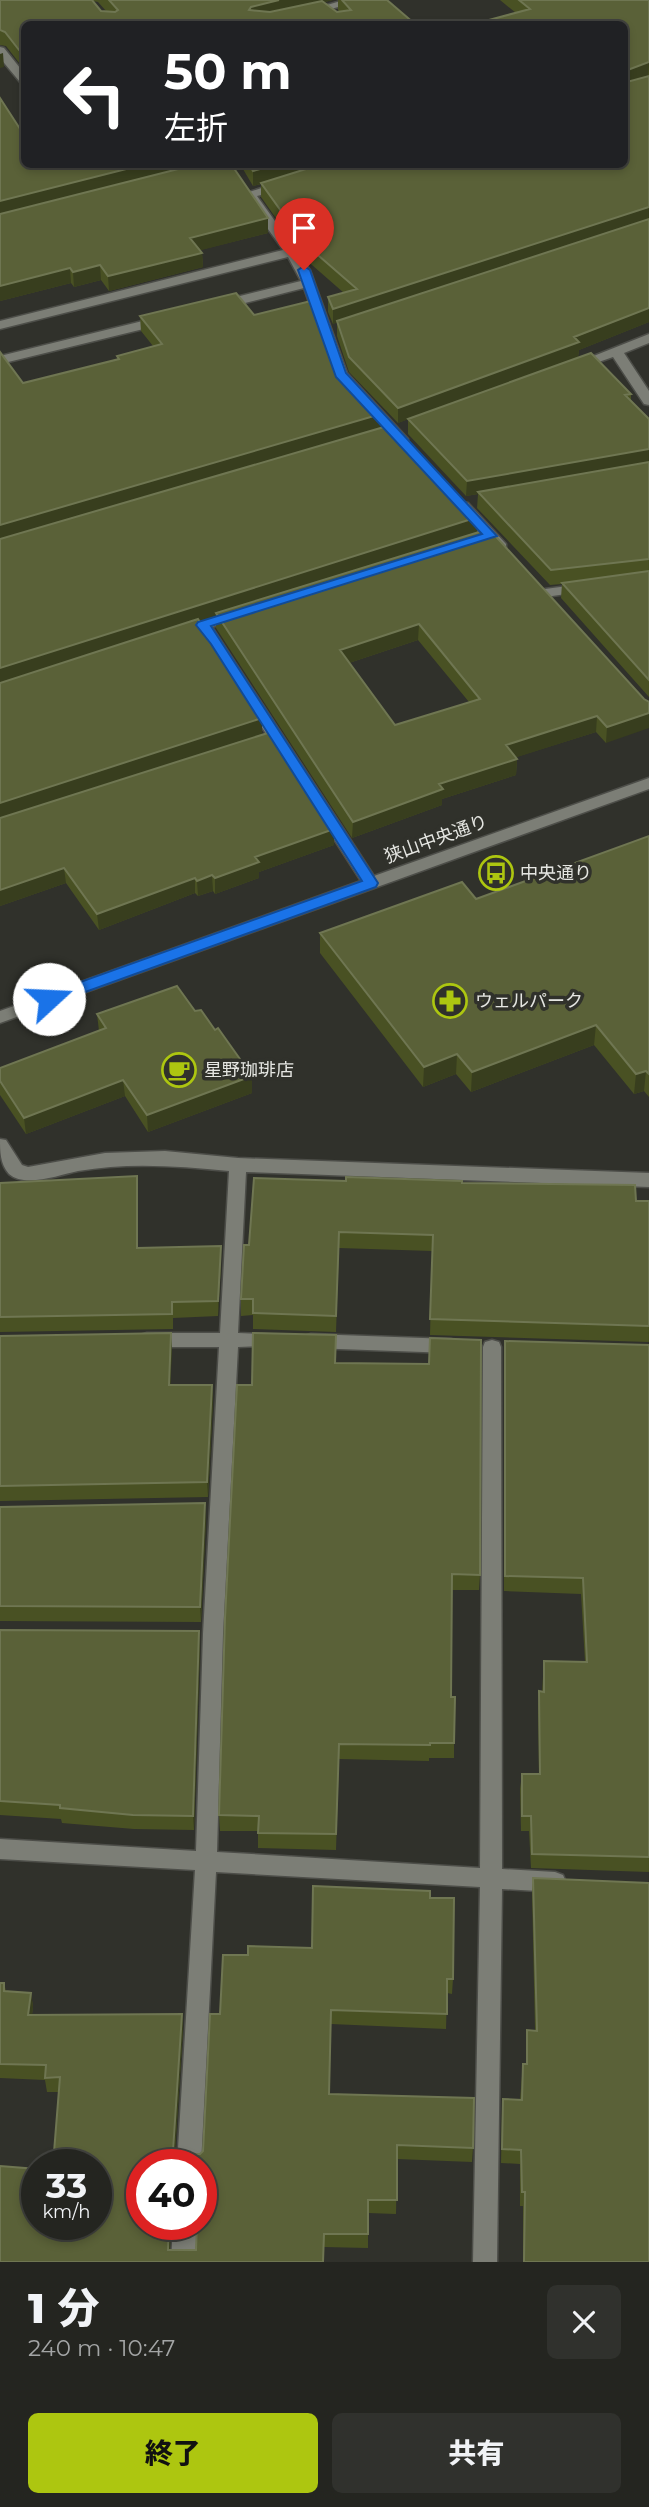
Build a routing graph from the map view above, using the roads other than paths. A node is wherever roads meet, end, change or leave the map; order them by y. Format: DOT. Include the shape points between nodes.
graph roads {
  1 [pos="357,0"];
  2 [pos="299,15"];
  3 [pos="0,50"];
  4 [pos="21,78"];
  5 [pos="303,179"];
  6 [pos="291,252"];
  7 [pos="309,284"];
  8 [pos="202,310"];
  9 [pos="175,317"];
  10 [pos="0,325"];
  11 [pos="649,338"];
  12 [pos="617,351"];
  13 [pos="0,360"];
  14 [pos="564,370"];
  15 [pos="649,401"];
  16 [pos="410,450"];
  17 [pos="463,500"];
  18 [pos="509,555"];
  19 [pos="597,587"];
  20 [pos="545,593"];
  21 [pos="255,608"];
  22 [pos="649,783"];
  23 [pos="370,883"];
  24 [pos="0,1017"];
  25 [pos="0,1145"];
  26 [pos="238,1165"];
  27 [pos="649,1180"];
  28 [pos="229,1338"];
  29 [pos="135,1340"];
  30 [pos="193,1508"];
  31 [pos="221,1508"];
  32 [pos="186,1634"];
  33 [pos="213,1634"];
  34 [pos="0,1849"];
  35 [pos="206,1863"];
  36 [pos="491,1879"];
  37 [pos="570,1882"];
  38 [pos="190,2149"];
  39 [pos="185,2240"];
  40 [pos="183,2262"];
  41 [pos="485,2262"];
  1 -- 2 [label="street" via="330,12"];
  3 -- 4 [label="street"];
  5 -- 6 [label="street" via="246,189"];
  6 -- 7 [label="street"];
  6 -- 10 [label="street"];
  7 -- 8 [label="street"];
  7 -- 16 [label="street" via="334,330 341,374"];
  9 -- 13 [label="street"];
  11 -- 12 [label="street"];
  12 -- 14 [label="street"];
  12 -- 15 [label="street"];
  17 -- 18 [label="street" via="484,538"];
  19 -- 20 [label="street"];
  21 -- 23 [label="street" via="196,627"];
  22 -- 23 [label="street, 狭山中央通り"];
  23 -- 24 [label="street, 狭山中央通り"];
  25 -- 26 [label="street" via="16,1170 27,1174 105,1160 165,1158"];
  26 -- 27 [label="street"];
  26 -- 28 [label="street"];
  28 -- 29 [label="street"];
  28 -- 31 [label="street"];
  28 -- 36 [label="street" via="484,1347"];
  30 -- 31 [label="street"];
  31 -- 33 [label="street"];
  32 -- 33 [label="street"];
  33 -- 35 [label="street"];
  34 -- 35 [label="street"];
  35 -- 36 [label="street"];
  35 -- 38 [label="street"];
  36 -- 37 [label="street"];
  36 -- 41 [label="street"];
  39 -- 40 [label="street"];
}
